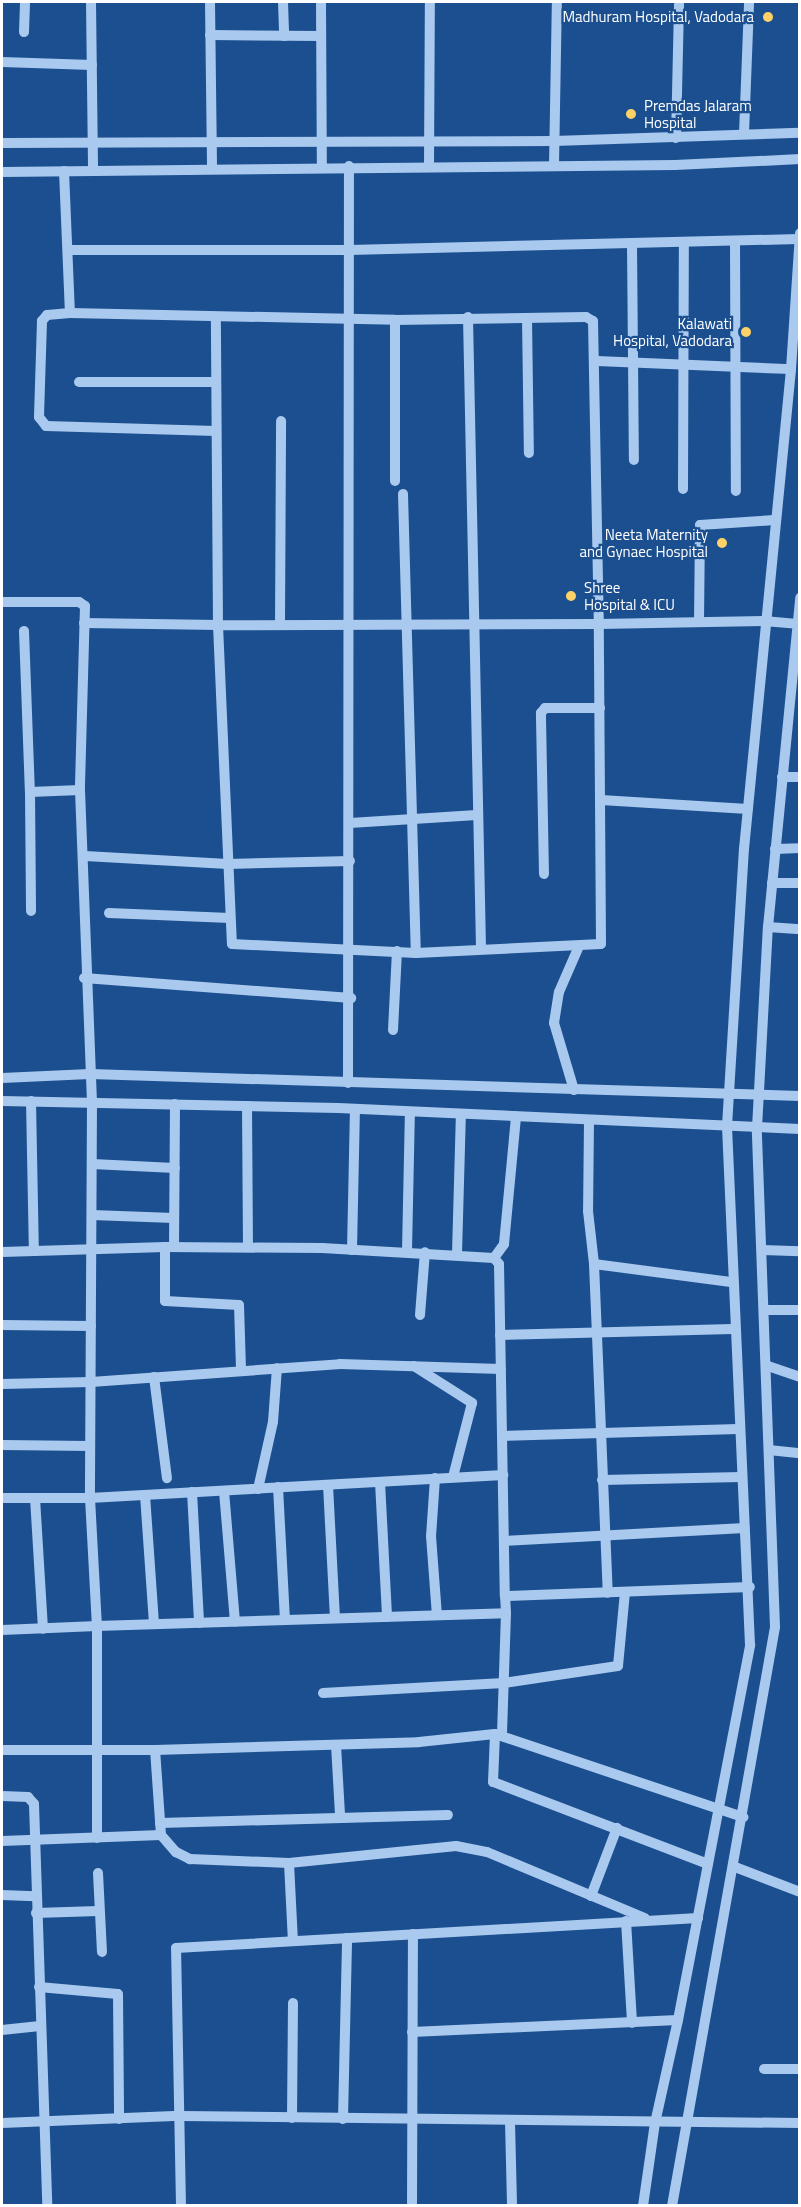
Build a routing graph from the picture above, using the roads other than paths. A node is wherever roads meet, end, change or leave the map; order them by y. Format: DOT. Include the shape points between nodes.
graph roads {
  1 [pos="25,2"];
  2 [pos="91,2"];
  3 [pos="210,2"];
  4 [pos="284,2"];
  5 [pos="321,2"];
  6 [pos="430,2"];
  7 [pos="557,2"];
  8 [pos="678,2"];
  9 [pos="749,2"];
  10 [pos="24,32"];
  11 [pos="210,35"];
  12 [pos="284,36"];
  13 [pos="321,36"];
  14 [pos="2,62"];
  15 [pos="92,65"];
  16 [pos="800,133"];
  17 [pos="744,134"];
  18 [pos="676,138"];
  19 [pos="212,139"];
  20 [pos="322,140"];
  21 [pos="429,140"];
  22 [pos="90,141"];
  23 [pos="554,141"];
  24 [pos="2,143"];
  25 [pos="800,159"];
  26 [pos="349,166"];
  27 [pos="554,166"];
  28 [pos="212,167"];
  29 [pos="429,167"];
  30 [pos="322,168"];
  31 [pos="93,169"];
  32 [pos="64,171"];
  33 [pos="2,172"];
  34 [pos="800,233"];
  35 [pos="799,239"];
  36 [pos="735,241"];
  37 [pos="684,243"];
  38 [pos="632,244"];
  39 [pos="68,250"];
  40 [pos="349,250"];
  41 [pos="70,313"];
  42 [pos="468,317"];
  43 [pos="216,318"];
  44 [pos="349,318"];
  45 [pos="527,318"];
  46 [pos="395,320"];
  47 [pos="597,361"];
  48 [pos="634,363"];
  49 [pos="684,365"];
  50 [pos="735,367"];
  51 [pos="791,369"];
  52 [pos="79,382"];
  53 [pos="216,382"];
  54 [pos="280,421"];
  55 [pos="216,431"];
  56 [pos="529,453"];
  57 [pos="634,459"];
  58 [pos="395,481"];
  59 [pos="683,489"];
  60 [pos="736,490"];
  61 [pos="403,494"];
  62 [pos="775,520"];
  63 [pos="800,598"];
  64 [pos="2,602"];
  65 [pos="764,621"];
  66 [pos="699,622"];
  67 [pos="84,623"];
  68 [pos="350,624"];
  69 [pos="474,624"];
  70 [pos="599,624"];
  71 [pos="798,624"];
  72 [pos="218,625"];
  73 [pos="280,625"];
  74 [pos="404,625"];
  75 [pos="24,631"];
  76 [pos="600,708"];
  77 [pos="782,777"];
  78 [pos="800,777"];
  79 [pos="80,790"];
  80 [pos="30,792"];
  81 [pos="601,800"];
  82 [pos="748,809"];
  83 [pos="477,815"];
  84 [pos="412,822"];
  85 [pos="350,823"];
  86 [pos="800,848"];
  87 [pos="775,849"];
  88 [pos="85,856"];
  89 [pos="350,861"];
  90 [pos="228,864"];
  91 [pos="544,873"];
  92 [pos="772,883"];
  93 [pos="800,883"];
  94 [pos="31,911"];
  95 [pos="109,913"];
  96 [pos="230,918"];
  97 [pos="768,927"];
  98 [pos="800,929"];
  99 [pos="579,946"];
  100 [pos="481,948"];
  101 [pos="397,951"];
  102 [pos="351,952"];
  103 [pos="416,953"];
  104 [pos="84,978"];
  105 [pos="351,998"];
  106 [pos="393,1030"];
  107 [pos="90,1074"];
  108 [pos="2,1078"];
  109 [pos="348,1083"];
  110 [pos="574,1090"];
  111 [pos="728,1095"];
  112 [pos="759,1095"];
  113 [pos="800,1096"];
  114 [pos="2,1101"];
  115 [pos="31,1101"];
  116 [pos="92,1102"];
  117 [pos="175,1104"];
  118 [pos="247,1106"];
  119 [pos="355,1109"];
  120 [pos="410,1112"];
  121 [pos="461,1114"];
  122 [pos="516,1117"];
  123 [pos="589,1121"];
  124 [pos="727,1126"];
  125 [pos="757,1128"];
  126 [pos="800,1129"];
  127 [pos="92,1164"];
  128 [pos="175,1168"];
  129 [pos="92,1215"];
  130 [pos="174,1218"];
  131 [pos="169,1247"];
  132 [pos="248,1247"];
  133 [pos="93,1248"];
  134 [pos="352,1250"];
  135 [pos="762,1250"];
  136 [pos="34,1251"];
  137 [pos="407,1251"];
  138 [pos="800,1251"];
  139 [pos="2,1252"];
  140 [pos="425,1252"];
  141 [pos="457,1254"];
  142 [pos="494,1258"];
  143 [pos="594,1264"];
  144 [pos="731,1282"];
  145 [pos="765,1310"];
  146 [pos="800,1310"];
  147 [pos="420,1315"];
  148 [pos="2,1326"];
  149 [pos="91,1326"];
  150 [pos="733,1329"];
  151 [pos="596,1333"];
  152 [pos="500,1335"];
  153 [pos="414,1366"];
  154 [pos="768,1366"];
  155 [pos="277,1368"];
  156 [pos="501,1368"];
  157 [pos="241,1370"];
  158 [pos="154,1377"];
  159 [pos="800,1377"];
  160 [pos="91,1382"];
  161 [pos="2,1384"];
  162 [pos="738,1429"];
  163 [pos="599,1435"];
  164 [pos="502,1436"];
  165 [pos="2,1445"];
  166 [pos="90,1446"];
  167 [pos="769,1450"];
  168 [pos="800,1453"];
  169 [pos="503,1475"];
  170 [pos="453,1477"];
  171 [pos="741,1477"];
  172 [pos="167,1478"];
  173 [pos="435,1479"];
  174 [pos="602,1480"];
  175 [pos="380,1482"];
  176 [pos="328,1485"];
  177 [pos="278,1487"];
  178 [pos="258,1488"];
  179 [pos="224,1491"];
  180 [pos="192,1492"];
  181 [pos="145,1495"];
  182 [pos="2,1498"];
  183 [pos="35,1498"];
  184 [pos="90,1498"];
  185 [pos="745,1528"];
  186 [pos="606,1538"];
  187 [pos="504,1541"];
  188 [pos="750,1587"];
  189 [pos="625,1592"];
  190 [pos="608,1593"];
  191 [pos="505,1596"];
  192 [pos="506,1613"];
  193 [pos="437,1615"];
  194 [pos="387,1617"];
  195 [pos="335,1618"];
  196 [pos="285,1620"];
  197 [pos="235,1622"];
  198 [pos="199,1623"];
  199 [pos="154,1624"];
  200 [pos="97,1626"];
  201 [pos="43,1629"];
  202 [pos="2,1630"];
  203 [pos="504,1683"];
  204 [pos="323,1693"];
  205 [pos="498,1735"];
  206 [pos="336,1745"];
  207 [pos="155,1749"];
  208 [pos="2,1750"];
  209 [pos="98,1750"];
  210 [pos="2,1796"];
  211 [pos="719,1809"];
  212 [pos="340,1815"];
  213 [pos="448,1815"];
  214 [pos="743,1817"];
  215 [pos="160,1823"];
  216 [pos="617,1828"];
  217 [pos="161,1835"];
  218 [pos="97,1838"];
  219 [pos="2,1841"];
  220 [pos="34,1841"];
  221 [pos="289,1863"];
  222 [pos="708,1864"];
  223 [pos="735,1867"];
  224 [pos="98,1873"];
  225 [pos="800,1892"];
  226 [pos="2,1895"];
  227 [pos="35,1896"];
  228 [pos="591,1896"];
  229 [pos="98,1911"];
  230 [pos="36,1913"];
  231 [pos="698,1918"];
  232 [pos="648,1920"];
  233 [pos="626,1921"];
  234 [pos="413,1934"];
  235 [pos="347,1938"];
  236 [pos="293,1941"];
  237 [pos="102,1952"];
  238 [pos="39,1987"];
  239 [pos="294,2003"];
  240 [pos="678,2020"];
  241 [pos="632,2023"];
  242 [pos="40,2026"];
  243 [pos="2,2030"];
  244 [pos="412,2032"];
  245 [pos="764,2069"];
  246 [pos="800,2069"];
  247 [pos="180,2116"];
  248 [pos="292,2118"];
  249 [pos="119,2119"];
  250 [pos="343,2119"];
  251 [pos="412,2120"];
  252 [pos="43,2122"];
  253 [pos="510,2122"];
  254 [pos="2,2123"];
  255 [pos="655,2123"];
  256 [pos="684,2123"];
  257 [pos="800,2123"];
  258 [pos="47,2205"];
  259 [pos="181,2205"];
  260 [pos="412,2205"];
  261 [pos="512,2205"];
  262 [pos="643,2205"];
  263 [pos="672,2205"];
  1 -- 10 [label="street"];
  2 -- 15 [label="street"];
  3 -- 11 [label="street"];
  4 -- 12 [label="street"];
  5 -- 13 [label="street"];
  6 -- 21 [label="street"];
  7 -- 23 [label="street"];
  8 -- 18 [label="street"];
  9 -- 17 [label="street"];
  11 -- 12 [label="street"];
  11 -- 19 [label="street"];
  12 -- 13 [label="street"];
  13 -- 20 [label="street"];
  14 -- 15 [label="street"];
  15 -- 22 [label="street"];
  16 -- 17 [label="street"];
  17 -- 18 [label="street"];
  18 -- 23 [label="street"];
  19 -- 20 [label="street"];
  19 -- 22 [label="street"];
  19 -- 28 [label="street"];
  20 -- 21 [label="street"];
  20 -- 30 [label="street"];
  21 -- 23 [label="street"];
  21 -- 29 [label="street"];
  22 -- 24 [label="street"];
  22 -- 31 [label="street"];
  23 -- 27 [label="street"];
  25 -- 27 [label="street"];
  26 -- 29 [label="street"];
  26 -- 30 [label="street"];
  26 -- 40 [label="street"];
  27 -- 29 [label="street"];
  28 -- 30 [label="street"];
  28 -- 31 [label="street"];
  31 -- 32 [label="street"];
  32 -- 33 [label="street"];
  32 -- 39 [label="street"];
  34 -- 35 [label="street"];
  35 -- 36 [label="street"];
  35 -- 51 [label="street"];
  36 -- 37 [label="street"];
  36 -- 50 [label="street"];
  37 -- 38 [label="street"];
  37 -- 49 [label="street"];
  38 -- 40 [label="street"];
  38 -- 48 [label="street"];
  39 -- 40 [label="street"];
  39 -- 41 [label="street"];
  40 -- 44 [label="street"];
  41 -- 43 [label="street"];
  41 -- 55 [label="street" via="52,314 42,321 39,417 46,426"];
  42 -- 45 [label="street"];
  42 -- 46 [label="street"];
  42 -- 69 [label="street"];
  43 -- 44 [label="street"];
  43 -- 53 [label="street"];
  44 -- 46 [label="street"];
  44 -- 68 [label="street"];
  45 -- 47 [label="street" via="590,318"];
  45 -- 56 [label="street"];
  46 -- 58 [label="street"];
  47 -- 48 [label="street"];
  47 -- 70 [label="street"];
  48 -- 49 [label="street"];
  48 -- 57 [label="street"];
  49 -- 50 [label="street"];
  49 -- 59 [label="street"];
  50 -- 51 [label="street"];
  50 -- 60 [label="street"];
  51 -- 62 [label="street"];
  52 -- 53 [label="street"];
  53 -- 55 [label="street"];
  54 -- 73 [label="street"];
  55 -- 72 [label="street"];
  61 -- 74 [label="street"];
  62 -- 65 [label="street"];
  62 -- 66 [label="street" via="700,525"];
  63 -- 71 [label="street"];
  64 -- 67 [label="street" via="79,602 85,606"];
  65 -- 66 [label="street"];
  65 -- 71 [label="street"];
  65 -- 82 [label="street"];
  66 -- 70 [label="street"];
  67 -- 72 [label="street"];
  67 -- 79 [label="street"];
  68 -- 73 [label="street"];
  68 -- 74 [label="street"];
  68 -- 85 [label="street"];
  69 -- 70 [label="street"];
  69 -- 74 [label="street"];
  69 -- 83 [label="street"];
  70 -- 76 [label="street"];
  71 -- 77 [label="street"];
  72 -- 73 [label="street"];
  72 -- 90 [label="street"];
  74 -- 84 [label="street"];
  75 -- 80 [label="street"];
  76 -- 81 [label="street"];
  76 -- 91 [label="street" via="545,708 541,713"];
  77 -- 78 [label="street"];
  77 -- 87 [label="street"];
  79 -- 80 [label="street"];
  79 -- 88 [label="street"];
  80 -- 94 [label="street"];
  81 -- 82 [label="street"];
  81 -- 99 [label="street" via="603,941 598,946"];
  82 -- 111 [label="street"];
  83 -- 84 [label="street"];
  83 -- 100 [label="street"];
  84 -- 85 [label="street"];
  84 -- 103 [label="street"];
  85 -- 89 [label="street"];
  86 -- 87 [label="street"];
  87 -- 92 [label="street"];
  88 -- 90 [label="street"];
  88 -- 104 [label="street"];
  89 -- 90 [label="street"];
  89 -- 102 [label="street"];
  90 -- 96 [label="street"];
  92 -- 93 [label="street"];
  92 -- 97 [label="street"];
  95 -- 96 [label="street"];
  96 -- 102 [label="street" via="234,945"];
  97 -- 98 [label="street"];
  97 -- 112 [label="street"];
  99 -- 100 [label="street"];
  99 -- 110 [label="street" via="559,992 554,1023"];
  100 -- 103 [label="street"];
  101 -- 102 [label="street"];
  101 -- 103 [label="street"];
  101 -- 106 [label="street"];
  102 -- 105 [label="street"];
  104 -- 105 [label="street"];
  104 -- 107 [label="street"];
  105 -- 109 [label="street"];
  107 -- 108 [label="street"];
  107 -- 109 [label="street"];
  107 -- 116 [label="street"];
  109 -- 110 [label="street"];
  110 -- 111 [label="street"];
  111 -- 112 [label="street"];
  111 -- 124 [label="street"];
  112 -- 113 [label="street"];
  112 -- 125 [label="street"];
  114 -- 115 [label="street"];
  115 -- 116 [label="street"];
  115 -- 136 [label="street"];
  116 -- 117 [label="street"];
  116 -- 127 [label="street"];
  117 -- 118 [label="street"];
  117 -- 128 [label="street"];
  118 -- 119 [label="street"];
  118 -- 132 [label="street"];
  119 -- 120 [label="street"];
  119 -- 134 [label="street"];
  120 -- 121 [label="street"];
  120 -- 137 [label="street"];
  121 -- 122 [label="street"];
  121 -- 141 [label="street"];
  122 -- 123 [label="street"];
  122 -- 142 [label="street" via="504,1245"];
  123 -- 124 [label="street"];
  123 -- 143 [label="street" via="588,1210"];
  124 -- 125 [label="street"];
  124 -- 144 [label="street"];
  125 -- 126 [label="street"];
  125 -- 135 [label="street"];
  127 -- 128 [label="street"];
  127 -- 129 [label="street"];
  128 -- 130 [label="street"];
  129 -- 130 [label="street"];
  129 -- 133 [label="street"];
  130 -- 131 [label="street"];
  131 -- 132 [label="street"];
  131 -- 133 [label="street"];
  131 -- 157 [label="street" via="165,1301 239,1305"];
  132 -- 134 [label="street"];
  133 -- 136 [label="street"];
  133 -- 149 [label="street"];
  134 -- 137 [label="street"];
  135 -- 138 [label="street"];
  135 -- 145 [label="street"];
  136 -- 139 [label="street"];
  137 -- 140 [label="street"];
  140 -- 141 [label="street"];
  140 -- 147 [label="street"];
  141 -- 142 [label="street"];
  142 -- 152 [label="street" via="499,1264"];
  143 -- 144 [label="street"];
  143 -- 151 [label="street"];
  144 -- 150 [label="street"];
  145 -- 146 [label="street"];
  145 -- 154 [label="street"];
  148 -- 149 [label="street"];
  149 -- 160 [label="street"];
  150 -- 151 [label="street"];
  150 -- 162 [label="street"];
  151 -- 152 [label="street"];
  151 -- 163 [label="street"];
  152 -- 156 [label="street"];
  153 -- 155 [label="street" via="340,1364"];
  153 -- 156 [label="street"];
  153 -- 170 [label="street" via="472,1403"];
  154 -- 159 [label="street"];
  154 -- 167 [label="street"];
  155 -- 157 [label="street"];
  155 -- 178 [label="street" via="273,1422"];
  156 -- 164 [label="street"];
  157 -- 158 [label="street"];
  158 -- 160 [label="street"];
  158 -- 172 [label="street"];
  160 -- 161 [label="street"];
  160 -- 166 [label="street"];
  162 -- 163 [label="street"];
  162 -- 171 [label="street"];
  163 -- 164 [label="street"];
  163 -- 174 [label="street"];
  164 -- 169 [label="street"];
  165 -- 166 [label="street"];
  166 -- 184 [label="street"];
  167 -- 168 [label="street"];
  167 -- 214 [label="street" via="775,1627"];
  169 -- 170 [label="street"];
  169 -- 187 [label="street"];
  170 -- 173 [label="street"];
  171 -- 174 [label="street"];
  171 -- 185 [label="street"];
  173 -- 175 [label="street"];
  173 -- 193 [label="street" via="431,1536"];
  174 -- 186 [label="street"];
  175 -- 176 [label="street"];
  175 -- 194 [label="street"];
  176 -- 177 [label="street"];
  176 -- 195 [label="street"];
  177 -- 178 [label="street"];
  177 -- 196 [label="street"];
  178 -- 179 [label="street"];
  179 -- 180 [label="street"];
  179 -- 197 [label="street"];
  180 -- 181 [label="street"];
  180 -- 198 [label="street"];
  181 -- 184 [label="street"];
  181 -- 199 [label="street"];
  182 -- 183 [label="street"];
  183 -- 184 [label="street"];
  183 -- 201 [label="street"];
  184 -- 200 [label="street"];
  185 -- 186 [label="street"];
  185 -- 188 [label="street"];
  186 -- 187 [label="street"];
  186 -- 190 [label="street"];
  187 -- 191 [label="street"];
  188 -- 189 [label="street"];
  188 -- 211 [label="street" via="747,1675"];
  189 -- 190 [label="street"];
  189 -- 203 [label="street" via="618,1666"];
  190 -- 191 [label="street"];
  191 -- 192 [label="street"];
  192 -- 193 [label="street"];
  192 -- 203 [label="street"];
  193 -- 194 [label="street"];
  194 -- 195 [label="street"];
  195 -- 196 [label="street"];
  196 -- 197 [label="street"];
  197 -- 198 [label="street"];
  198 -- 199 [label="street"];
  199 -- 200 [label="street"];
  200 -- 201 [label="street"];
  200 -- 209 [label="street"];
  201 -- 202 [label="street"];
  203 -- 204 [label="street"];
  203 -- 205 [label="street"];
  205 -- 206 [label="street"];
  205 -- 211 [label="street"];
  205 -- 216 [label="street" via="493,1782"];
  206 -- 207 [label="street"];
  206 -- 212 [label="street"];
  207 -- 209 [label="street"];
  207 -- 215 [label="street"];
  208 -- 209 [label="street"];
  209 -- 218 [label="street"];
  210 -- 220 [label="street" via="33,1799"];
  211 -- 214 [label="street"];
  211 -- 222 [label="street"];
  212 -- 213 [label="street"];
  212 -- 215 [label="street" via="244,1823"];
  214 -- 223 [label="street"];
  215 -- 217 [label="street"];
  216 -- 222 [label="street"];
  216 -- 228 [label="street"];
  217 -- 218 [label="street"];
  217 -- 221 [label="street" via="176,1852 190,1858"];
  218 -- 220 [label="street"];
  219 -- 220 [label="street"];
  220 -- 227 [label="street"];
  221 -- 228 [label="street" via="456,1846 487,1852"];
  221 -- 236 [label="street"];
  222 -- 231 [label="street"];
  223 -- 225 [label="street"];
  223 -- 256 [label="street"];
  224 -- 229 [label="street"];
  226 -- 227 [label="street"];
  227 -- 230 [label="street"];
  228 -- 232 [label="street"];
  229 -- 230 [label="street"];
  229 -- 237 [label="street"];
  230 -- 238 [label="street"];
  231 -- 232 [label="street"];
  231 -- 240 [label="street"];
  232 -- 233 [label="street"];
  233 -- 234 [label="street"];
  233 -- 241 [label="street"];
  234 -- 235 [label="street"];
  234 -- 244 [label="street"];
  235 -- 236 [label="street"];
  235 -- 250 [label="street"];
  236 -- 247 [label="street" via="176,1948"];
  238 -- 242 [label="street"];
  238 -- 249 [label="street" via="118,1994"];
  239 -- 248 [label="street"];
  240 -- 241 [label="street"];
  240 -- 255 [label="street"];
  241 -- 244 [label="street"];
  242 -- 243 [label="street"];
  242 -- 252 [label="street"];
  244 -- 251 [label="street"];
  245 -- 246 [label="street"];
  247 -- 248 [label="street"];
  247 -- 249 [label="street"];
  247 -- 259 [label="street"];
  248 -- 250 [label="street"];
  249 -- 252 [label="street"];
  250 -- 251 [label="street"];
  251 -- 253 [label="street"];
  251 -- 260 [label="street"];
  252 -- 254 [label="street"];
  252 -- 258 [label="street"];
  253 -- 255 [label="street"];
  253 -- 261 [label="street"];
  255 -- 256 [label="street"];
  255 -- 262 [label="street"];
  256 -- 257 [label="street"];
  256 -- 263 [label="street"];
}
